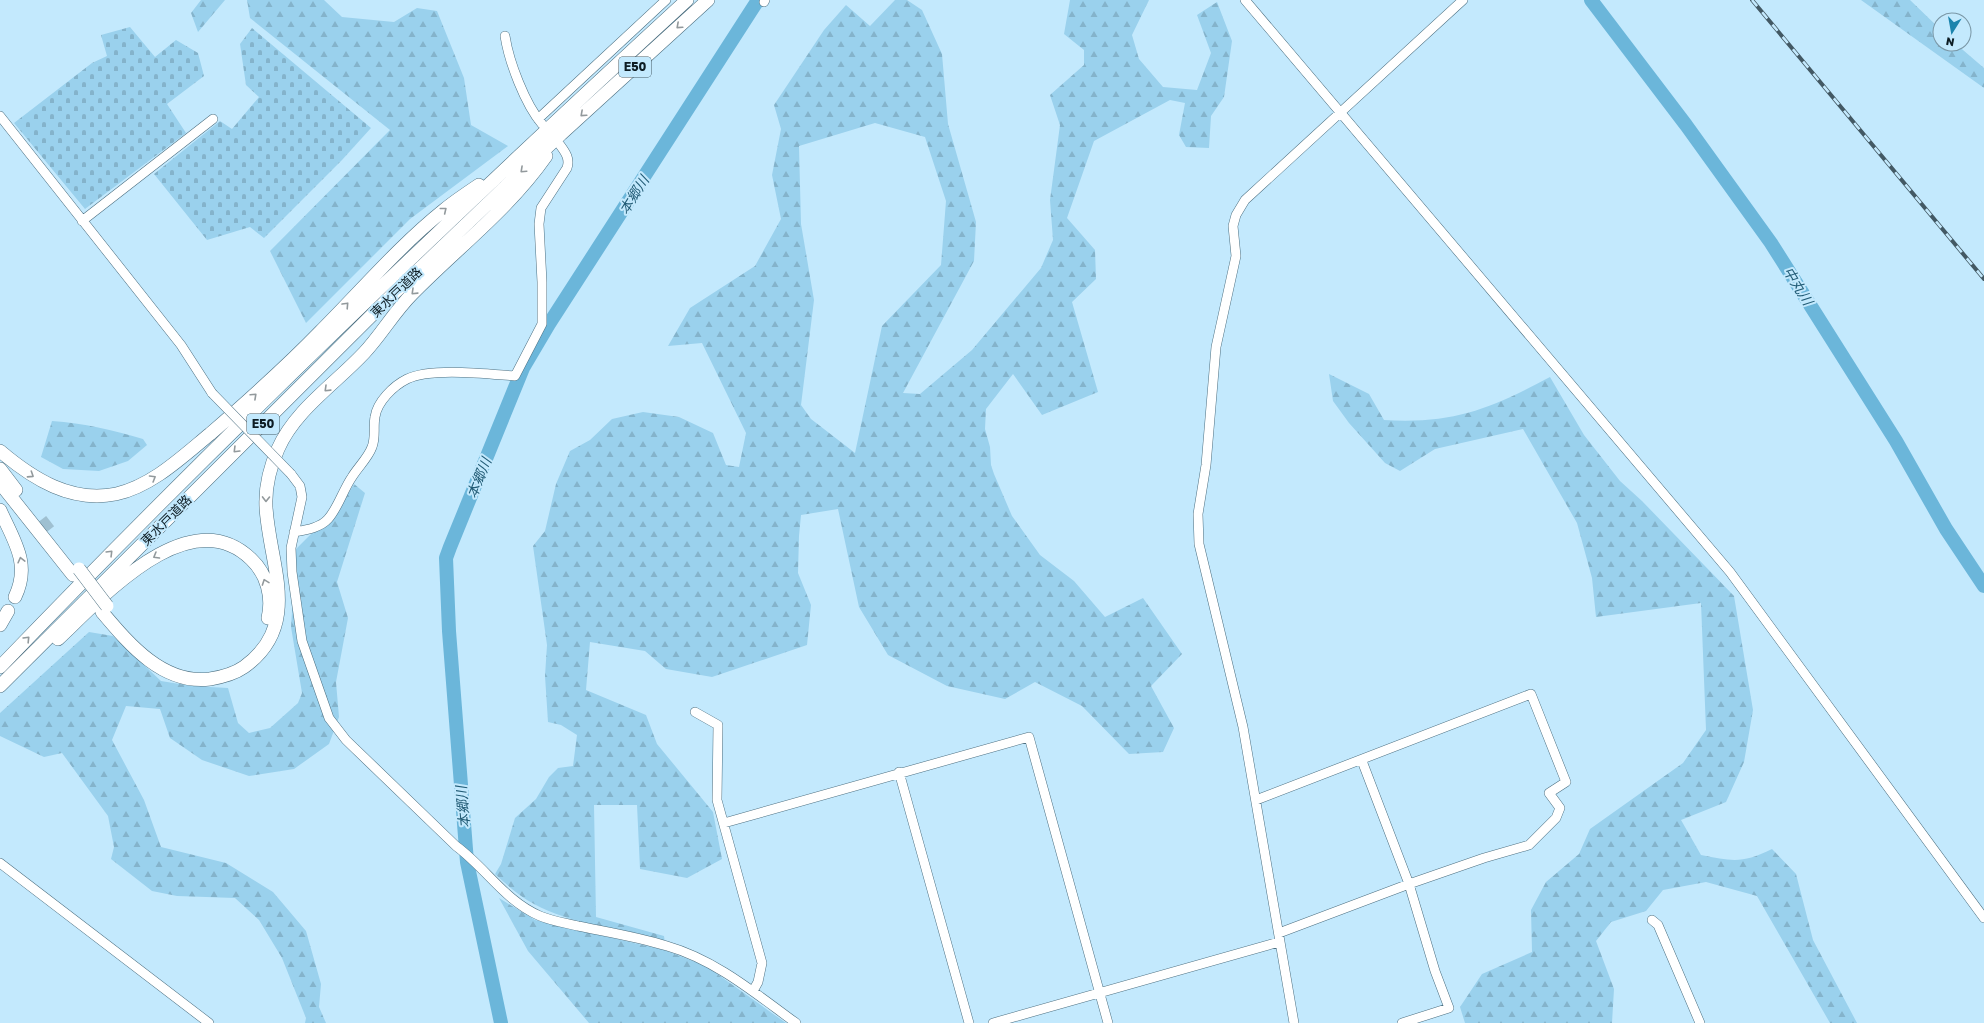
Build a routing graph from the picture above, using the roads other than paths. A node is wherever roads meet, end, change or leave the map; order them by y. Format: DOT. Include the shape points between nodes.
graph roads {
  1 [pos="666,0"];
  2 [pos="687,0"];
  3 [pos="708,0"];
  4 [pos="1245,0"];
  5 [pos="1463,0"];
  6 [pos="505,36"];
  7 [pos="1339,114"];
  8 [pos="0,116"];
  9 [pos="213,120"];
  10 [pos="544,122"];
  11 [pos="561,140"];
  12 [pos="510,164"];
  13 [pos="82,221"];
  14 [pos="0,451"];
  15 [pos="0,469"];
  16 [pos="0,483"];
  17 [pos="0,510"];
  18 [pos="41,520"];
  19 [pos="294,532"];
  20 [pos="50,533"];
  21 [pos="78,575"];
  22 [pos="15,598"];
  23 [pos="105,609"];
  24 [pos="8,611"];
  25 [pos="0,625"];
  26 [pos="0,667"];
  27 [pos="0,686"];
  28 [pos="0,692"];
  29 [pos="695,712"];
  30 [pos="1362,760"];
  31 [pos="899,772"];
  32 [pos="1256,800"];
  33 [pos="724,823"];
  34 [pos="0,864"];
  35 [pos="1409,884"];
  36 [pos="1984,918"];
  37 [pos="1652,920"];
  38 [pos="1279,937"];
  39 [pos="753,992"];
  40 [pos="1100,993"];
  41 [pos="209,1023"];
  42 [pos="796,1023"];
  43 [pos="969,1023"];
  44 [pos="993,1023"];
  45 [pos="1108,1023"];
  46 [pos="1294,1023"];
  47 [pos="1402,1023"];
  48 [pos="1700,1023"];
  1 -- 10 [label="street"];
  2 -- 10 [label="highway, 東水戸道路 / E50"];
  3 -- 11 [label="highway, 東水戸道路 / E50, one-way"];
  4 -- 7 [label="street"];
  5 -- 7 [label="street"];
  6 -- 10 [label="street" via="507,49 531,111"];
  7 -- 32 [label="street" via="1245,200 1236,215 1233,226 1236,256 1216,347 1206,464 1198,514 1199,544 1243,727"];
  7 -- 36 [label="street" via="1730,572"];
  8 -- 13 [label="street"];
  9 -- 13 [label="street"];
  10 -- 12 [label="highway, 東水戸道路 / E50"];
  11 -- 19 [label="street" via="569,162 541,208 539,224 542,324 515,376 478,372 418,375 398,384 380,402 373,446 328,519 311,529"];
  11 -- 23 [label="highway, one-way" via="492,219 410,295 364,353 297,420 278,447 270,470 266,496 279,601 276,624 261,652 242,668 219,678 193,679 180,676 167,671 141,654 129,643"];
  11 -- 27 [label="highway, 東水戸道路 / E50, one-way" via="391,296"];
  14 -- 12 [label="highway, one-way" via="30,475 72,493 99,496 115,494 144,483 167,468 247,402 321,331 372,277 444,210"];
  21 -- 12 [label="highway, 東水戸道路 / E50, one-way"];
  13 -- 19 [label="street, bridge" via="181,345 212,393 300,486 302,497"];
  15 -- 18 [label="highway"];
  16 -- 21 [label="highway"];
  22 -- 17 [label="highway, one-way" via="21,583 22,564"];
  19 -- 39 [label="street" via="291,548 292,572 302,641 329,718 346,740 520,906 540,916 667,946 710,963"];
  20 -- 21 [label="highway"];
  21 -- 23 [label="highway"];
  26 -- 21 [label="highway, E50, one-way"];
  23 -- 28 [label="highway, one-way" via="157,657 182,669 208,671 231,665 250,652 264,634 270,602 269,592 256,564 232,546 210,541 176,546 154,556 129,574"];
  24 -- 25 [label="highway"];
  29 -- 33 [label="street" via="718,725 717,800"];
  30 -- 32 [label="street"];
  30 -- 35 [label="street"];
  30 -- 35 [label="street" via="1531,694 1566,782 1549,793 1560,808 1556,818 1529,845"];
  31 -- 33 [label="street"];
  31 -- 40 [label="street" via="1029,737"];
  31 -- 43 [label="street"];
  32 -- 38 [label="street"];
  33 -- 39 [label="street" via="762,963"];
  34 -- 41 [label="street"];
  35 -- 38 [label="street"];
  35 -- 47 [label="street" via="1435,972 1449,1008"];
  37 -- 48 [label="street" via="1658,925"];
  38 -- 40 [label="street"];
  38 -- 46 [label="street"];
  39 -- 42 [label="street"];
  40 -- 44 [label="street"];
  40 -- 45 [label="street"];
}
